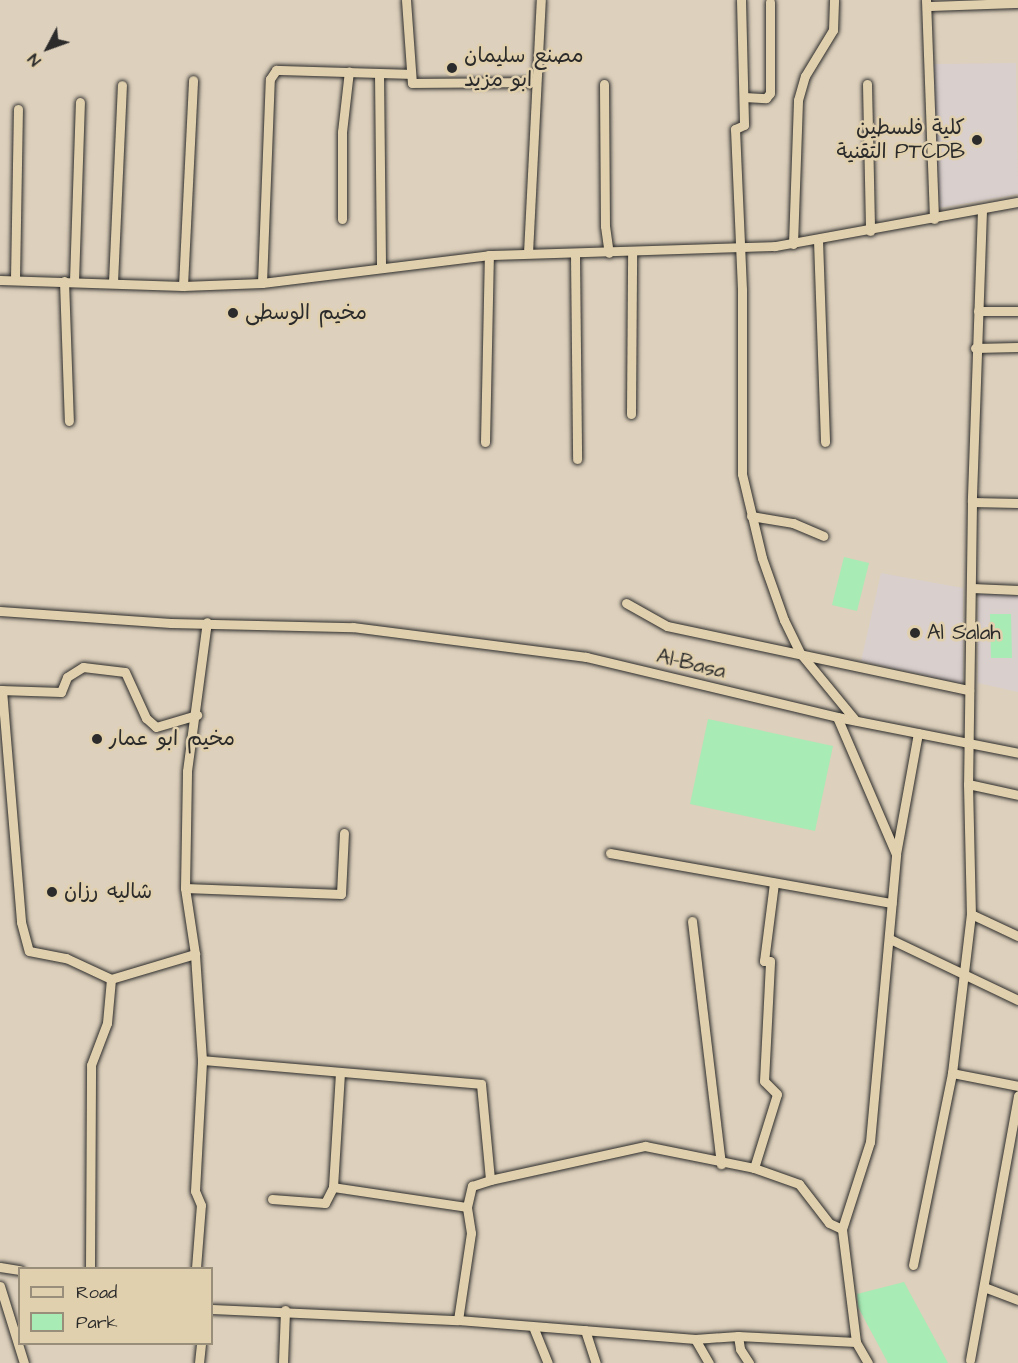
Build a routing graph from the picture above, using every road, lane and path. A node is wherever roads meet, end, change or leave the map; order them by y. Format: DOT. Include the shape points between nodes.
graph roads {
  1 [pos="406,0"];
  2 [pos="541,0"];
  3 [pos="741,0"];
  4 [pos="834,0"];
  5 [pos="770,2"];
  6 [pos="926,3"];
  7 [pos="1018,3"];
  8 [pos="349,71"];
  9 [pos="379,73"];
  10 [pos="409,74"];
  11 [pos="194,80"];
  12 [pos="536,82"];
  13 [pos="604,84"];
  14 [pos="867,84"];
  15 [pos="122,85"];
  16 [pos="744,97"];
  17 [pos="80,102"];
  18 [pos="18,109"];
  19 [pos="1018,202"];
  20 [pos="982,210"];
  21 [pos="342,219"];
  22 [pos="934,219"];
  23 [pos="870,231"];
  24 [pos="818,240"];
  25 [pos="793,244"];
  26 [pos="739,248"];
  27 [pos="632,252"];
  28 [pos="528,253"];
  29 [pos="609,253"];
  30 [pos="489,255"];
  31 [pos="575,255"];
  32 [pos="381,267"];
  33 [pos="15,279"];
  34 [pos="0,280"];
  35 [pos="69,281"];
  36 [pos="113,282"];
  37 [pos="262,283"];
  38 [pos="183,286"];
  39 [pos="1018,310"];
  40 [pos="978,311"];
  41 [pos="1018,347"];
  42 [pos="975,348"];
  43 [pos="632,414"];
  44 [pos="69,421"];
  45 [pos="485,442"];
  46 [pos="825,442"];
  47 [pos="577,459"];
  48 [pos="972,502"];
  49 [pos="1018,503"];
  50 [pos="751,516"];
  51 [pos="823,536"];
  52 [pos="972,588"];
  53 [pos="1018,590"];
  54 [pos="626,603"];
  55 [pos="0,611"];
  56 [pos="207,622"];
  57 [pos="800,653"];
  58 [pos="1,690"];
  59 [pos="969,690"];
  60 [pos="197,715"];
  61 [pos="837,717"];
  62 [pos="855,720"];
  63 [pos="918,733"];
  64 [pos="971,744"];
  65 [pos="1018,753"];
  66 [pos="968,784"];
  67 [pos="1018,795"];
  68 [pos="344,833"];
  69 [pos="610,853"];
  70 [pos="896,854"];
  71 [pos="774,883"];
  72 [pos="185,888"];
  73 [pos="892,903"];
  74 [pos="971,914"];
  75 [pos="692,921"];
  76 [pos="1018,936"];
  77 [pos="890,939"];
  78 [pos="195,954"];
  79 [pos="966,977"];
  80 [pos="111,979"];
  81 [pos="1018,1000"];
  82 [pos="202,1060"];
  83 [pos="340,1072"];
  84 [pos="952,1073"];
  85 [pos="1018,1086"];
  86 [pos="1018,1095"];
  87 [pos="721,1164"];
  88 [pos="754,1168"];
  89 [pos="490,1180"];
  90 [pos="333,1187"];
  91 [pos="272,1199"];
  92 [pos="467,1207"];
  93 [pos="842,1229"];
  94 [pos="913,1265"];
  95 [pos="0,1267"];
  96 [pos="90,1267"];
  97 [pos="196,1267"];
  98 [pos="18,1270"];
  99 [pos="0,1286"];
  100 [pos="984,1287"];
  101 [pos="1018,1300"];
  102 [pos="213,1309"];
  103 [pos="285,1310"];
  104 [pos="458,1320"];
  105 [pos="534,1329"];
  106 [pos="585,1330"];
  107 [pos="738,1336"];
  108 [pos="695,1339"];
  109 [pos="856,1342"];
  110 [pos="18,1344"];
  111 [pos="18,1345"];
  112 [pos="201,1345"];
  113 [pos="970,1360"];
  114 [pos="24,1363"];
  115 [pos="199,1363"];
  116 [pos="283,1363"];
  117 [pos="548,1363"];
  118 [pos="596,1363"];
  119 [pos="709,1363"];
  120 [pos="749,1363"];
  121 [pos="868,1363"];
  1 -- 10 [label="street"];
  2 -- 12 [label="street"];
  3 -- 16 [label="street"];
  4 -- 25 [label="street" via="833,30 805,76 798,100"];
  5 -- 16 [label="street" via="770,93 766,98"];
  6 -- 7 [label="street"];
  6 -- 22 [label="street"];
  8 -- 9 [label="street"];
  8 -- 21 [label="street" via="342,132"];
  8 -- 37 [label="street" via="276,70 270,80"];
  9 -- 10 [label="street"];
  9 -- 32 [label="street"];
  10 -- 12 [label="street" via="412,83"];
  11 -- 38 [label="street"];
  12 -- 28 [label="street"];
  13 -- 29 [label="street" via="605,226"];
  14 -- 23 [label="street"];
  15 -- 36 [label="street"];
  16 -- 26 [label="street" via="744,125 735,129"];
  17 -- 35 [label="street"];
  18 -- 33 [label="street"];
  19 -- 20 [label="street"];
  20 -- 22 [label="street"];
  20 -- 40 [label="street"];
  22 -- 23 [label="street"];
  23 -- 24 [label="street"];
  24 -- 25 [label="street"];
  24 -- 46 [label="street"];
  25 -- 26 [label="street"];
  26 -- 27 [label="street"];
  26 -- 50 [label="street" via="742,474"];
  27 -- 29 [label="street"];
  27 -- 43 [label="street"];
  28 -- 30 [label="street"];
  28 -- 31 [label="street"];
  29 -- 31 [label="street"];
  30 -- 32 [label="street"];
  30 -- 45 [label="street"];
  31 -- 47 [label="street"];
  32 -- 37 [label="street"];
  33 -- 34 [label="street"];
  33 -- 35 [label="street"];
  35 -- 36 [label="street"];
  35 -- 44 [label="street"];
  36 -- 38 [label="street"];
  37 -- 38 [label="street"];
  39 -- 40 [label="street"];
  40 -- 42 [label="street"];
  41 -- 42 [label="street"];
  42 -- 48 [label="street"];
  48 -- 49 [label="street"];
  48 -- 52 [label="street"];
  50 -- 51 [label="street" via="793,523"];
  50 -- 57 [label="street" via="784,620"];
  52 -- 53 [label="street"];
  52 -- 59 [label="street"];
  54 -- 57 [label="street" via="667,626"];
  55 -- 56 [label="street, Al-Basa"];
  56 -- 60 [label="street"];
  56 -- 61 [label="street, Al-Basa" via="353,627 586,657"];
  57 -- 59 [label="street" via="875,673"];
  57 -- 62 [label="street"];
  58 -- 60 [label="street" via="61,692 67,677 83,667 125,672 146,718 156,727"];
  58 -- 80 [label="street" via="21,922 29,951 66,958"];
  59 -- 64 [label="street"];
  60 -- 72 [label="street" via="187,771"];
  61 -- 62 [label="street, Al-Basa"];
  61 -- 70 [label="street"];
  62 -- 63 [label="street, Al-Basa"];
  63 -- 64 [label="street, Al-Basa"];
  63 -- 70 [label="street"];
  64 -- 65 [label="street, Al-Basa"];
  64 -- 66 [label="street"];
  66 -- 67 [label="street"];
  66 -- 74 [label="street"];
  68 -- 72 [label="street" via="341,894"];
  69 -- 71 [label="street"];
  70 -- 73 [label="street"];
  71 -- 73 [label="street"];
  71 -- 88 [label="street" via="764,961 770,961 764,1081 777,1094"];
  72 -- 78 [label="street"];
  73 -- 77 [label="street"];
  74 -- 76 [label="street"];
  74 -- 79 [label="street"];
  75 -- 87 [label="street"];
  77 -- 79 [label="street"];
  77 -- 93 [label="street" via="870,1142"];
  78 -- 80 [label="street"];
  78 -- 82 [label="street"];
  79 -- 81 [label="street"];
  79 -- 84 [label="street"];
  80 -- 96 [label="street" via="107,1023 91,1065"];
  82 -- 83 [label="street"];
  82 -- 97 [label="street" via="195,1191 201,1205"];
  83 -- 89 [label="street" via="481,1084"];
  83 -- 90 [label="street"];
  84 -- 85 [label="street"];
  84 -- 94 [label="street"];
  86 -- 100 [label="street"];
  87 -- 88 [label="street"];
  87 -- 89 [label="street" via="645,1146"];
  88 -- 93 [label="street" via="799,1184 829,1223"];
  89 -- 92 [label="street" via="472,1186"];
  90 -- 91 [label="street" via="325,1203"];
  90 -- 92 [label="street"];
  92 -- 104 [label="street" via="471,1233"];
  93 -- 109 [label="street"];
  95 -- 98 [label="street"];
  99 -- 110 [label="street"];
  100 -- 101 [label="street"];
  100 -- 113 [label="street"];
  102 -- 103 [label="street"];
  103 -- 104 [label="street"];
  103 -- 116 [label="street"];
  104 -- 105 [label="street"];
  105 -- 106 [label="street"];
  105 -- 117 [label="street"];
  106 -- 108 [label="street"];
  106 -- 118 [label="street"];
  107 -- 108 [label="street"];
  107 -- 109 [label="street"];
  107 -- 120 [label="street" via="740,1349"];
  108 -- 119 [label="street"];
  109 -- 121 [label="street"];
  111 -- 114 [label="street"];
  112 -- 115 [label="street"];
}
